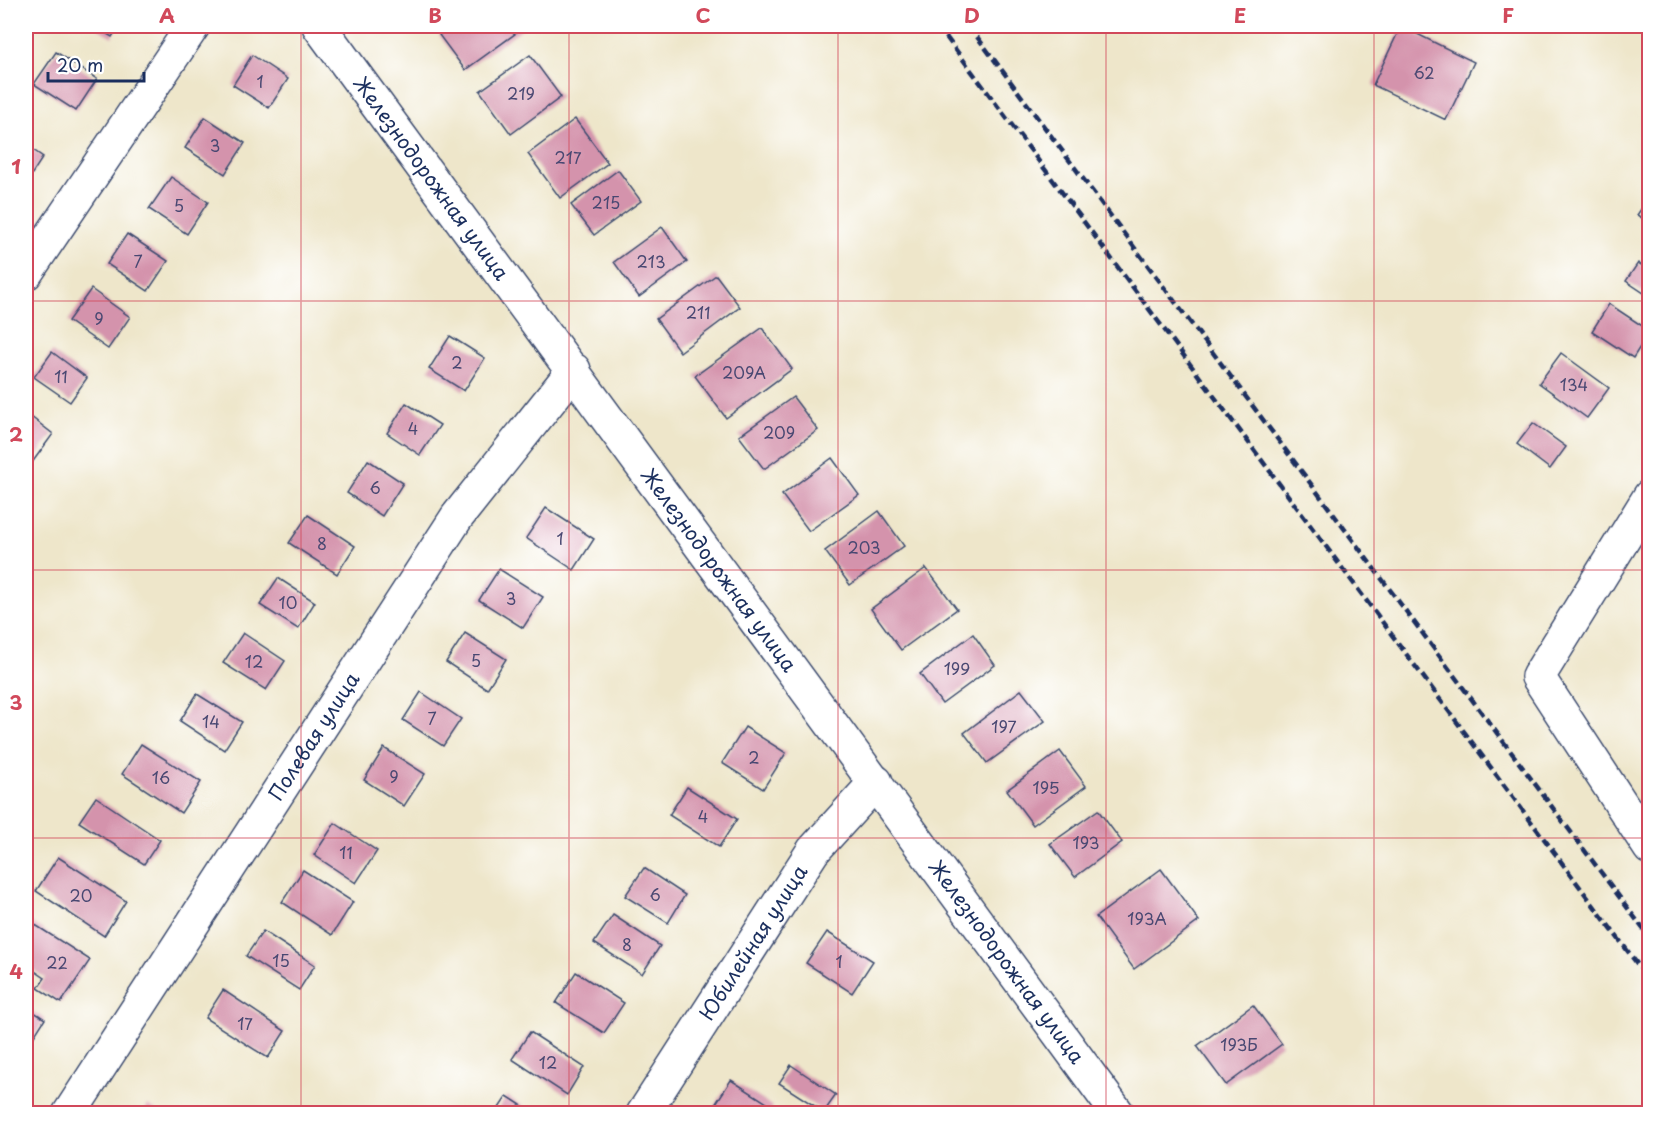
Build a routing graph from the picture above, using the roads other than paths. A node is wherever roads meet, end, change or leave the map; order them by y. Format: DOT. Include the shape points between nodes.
graph roads {
  1 [pos="193,26"];
  2 [pos="319,26"];
  3 [pos="26,273"];
  4 [pos="574,370"];
  5 [pos="1650,496"];
  6 [pos="876,782"];
  7 [pos="1650,848"];
  8 [pos="69,1113"];
  9 [pos="643,1113"];
  10 [pos="1118,1113"];
  1 -- 3 [label="street"];
  2 -- 4 [label="street, Железнодорожная улица"];
  4 -- 6 [label="street, Железнодорожная улица"];
  4 -- 8 [label="street, Полевая улица" via="457,517"];
  5 -- 7 [label="street" via="1538,677"];
  6 -- 9 [label="street, Юбилейная улица" via="813,851"];
  6 -- 10 [label="street, Железнодорожная улица"];
}
